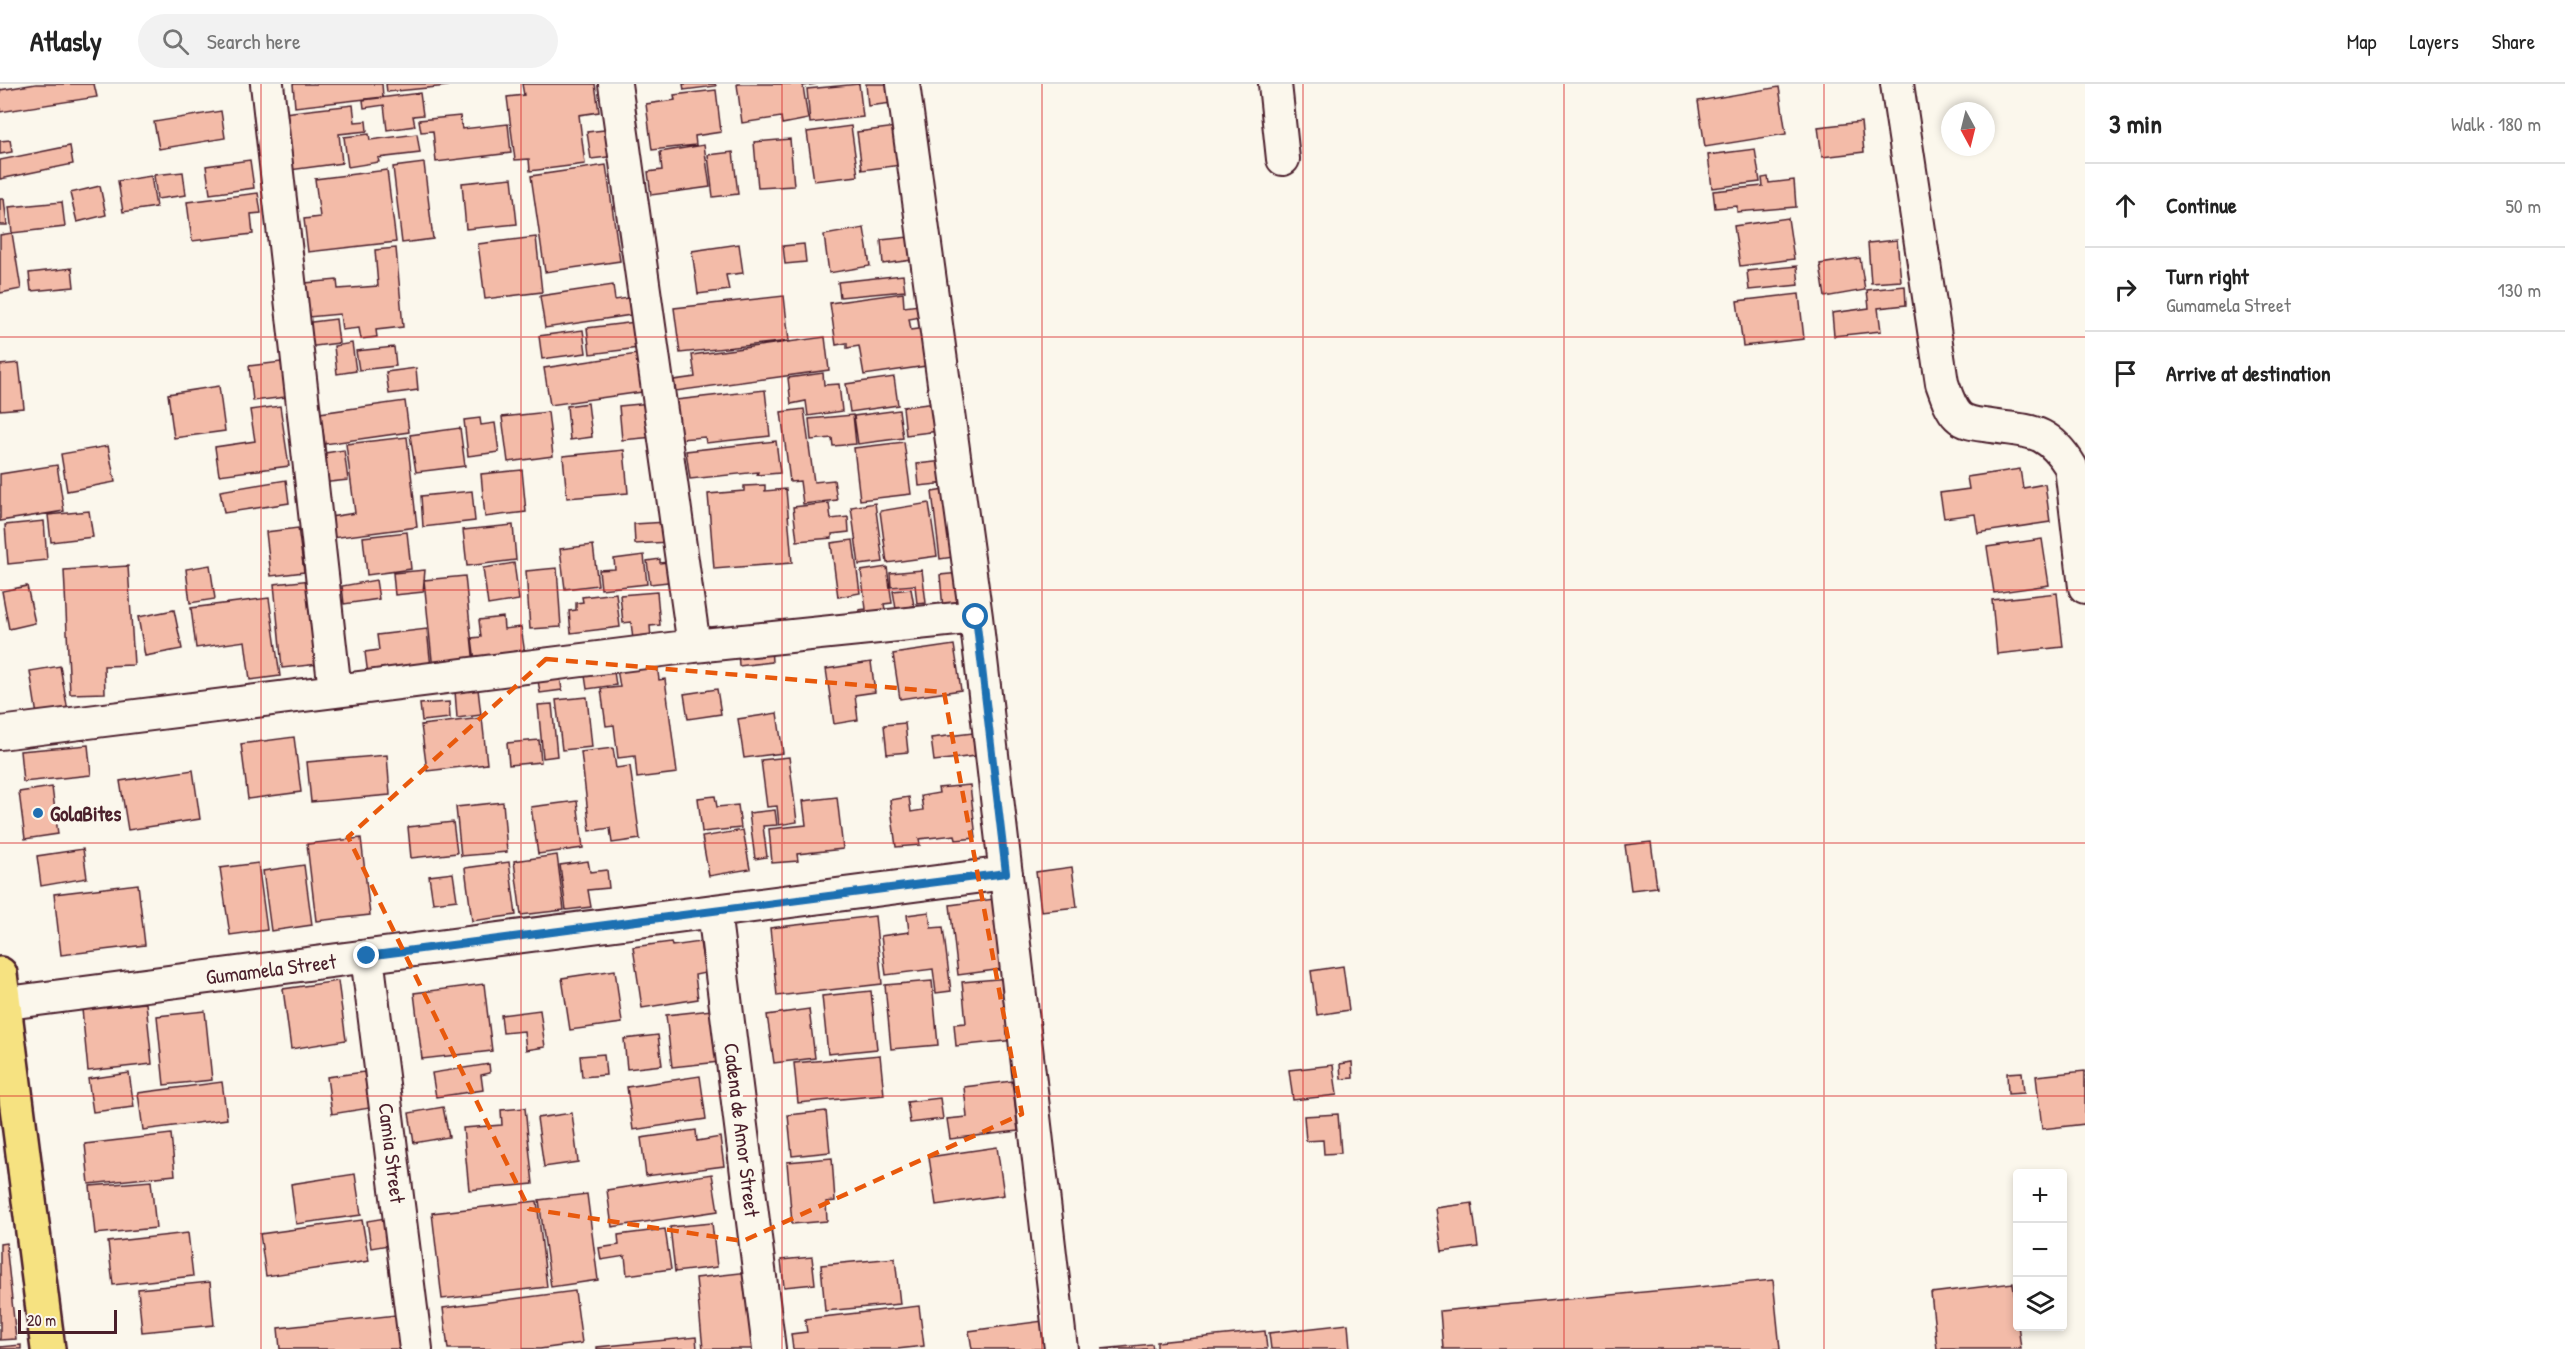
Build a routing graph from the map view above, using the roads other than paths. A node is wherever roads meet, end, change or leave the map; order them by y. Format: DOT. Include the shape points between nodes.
graph roads {
  1 [pos="267,84"];
  2 [pos="615,84"];
  3 [pos="903,84"];
  4 [pos="1275,84"];
  5 [pos="1897,84"];
  6 [pos="1283,159"];
  7 [pos="2085,587"];
  8 [pos="976,617"];
  9 [pos="694,646"];
  10 [pos="335,691"];
  11 [pos="0,733"];
  12 [pos="1006,873"];
  13 [pos="714,911"];
  14 [pos="367,956"];
  15 [pos="1,994"];
  16 [pos="48,1349"];
  17 [pos="416,1349"];
  18 [pos="769,1349"];
  19 [pos="1061,1349"];
  1 -- 10 [label="street"];
  2 -- 9 [label="street"];
  3 -- 8 [label="street"];
  4 -- 6 [label="street"];
  5 -- 7 [label="street" via="1942,383 1950,405 1959,417 1972,423 2034,433 2050,439 2062,451 2071,467"];
  8 -- 9 [label="street"];
  8 -- 12 [label="street"];
  9 -- 10 [label="street"];
  10 -- 11 [label="street"];
  12 -- 13 [label="street, Gumamela Street"];
  12 -- 19 [label="street"];
  13 -- 14 [label="street, Gumamela Street"];
  13 -- 18 [label="street, Cadena de Amor Street"];
  14 -- 15 [label="street, Gumamela Street"];
  14 -- 17 [label="street, Camia Street"];
  15 -- 16 [label="main road"];
}
